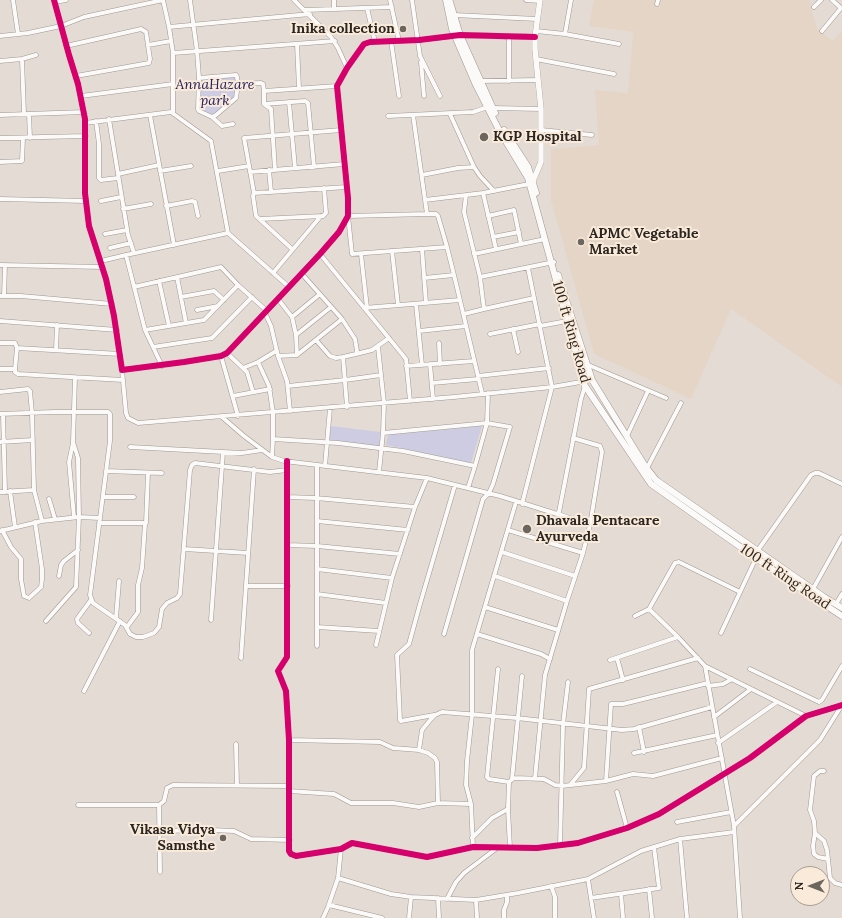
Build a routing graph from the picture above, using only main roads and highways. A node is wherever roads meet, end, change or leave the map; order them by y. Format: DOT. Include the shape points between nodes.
graph roads {
  1 [pos="446,0"];
  2 [pos="450,0"];
  3 [pos="457,35"];
  4 [pos="490,108"];
  5 [pos="531,183"];
  6 [pos="553,262"];
  7 [pos="839,606"];
  8 [pos="842,616"];
  1 -- 3 [label="main road, 100 ft Ring Road"];
  2 -- 3 [label="main road"];
  3 -- 4 [label="main road" via="481,81"];
  3 -- 4 [label="main road, 100 ft Ring Road" via="476,85"];
  4 -- 5 [label="main road, 100 ft Ring Road"];
  5 -- 6 [label="main road, 100 ft Ring Road"];
  5 -- 6 [label="main road, 100 ft Ring Road"];
  6 -- 7 [label="main road, 100 ft Ring Road" via="592,380 656,480"];
  6 -- 8 [label="main road, 100 ft Ring Road" via="585,384 651,484"];
}
